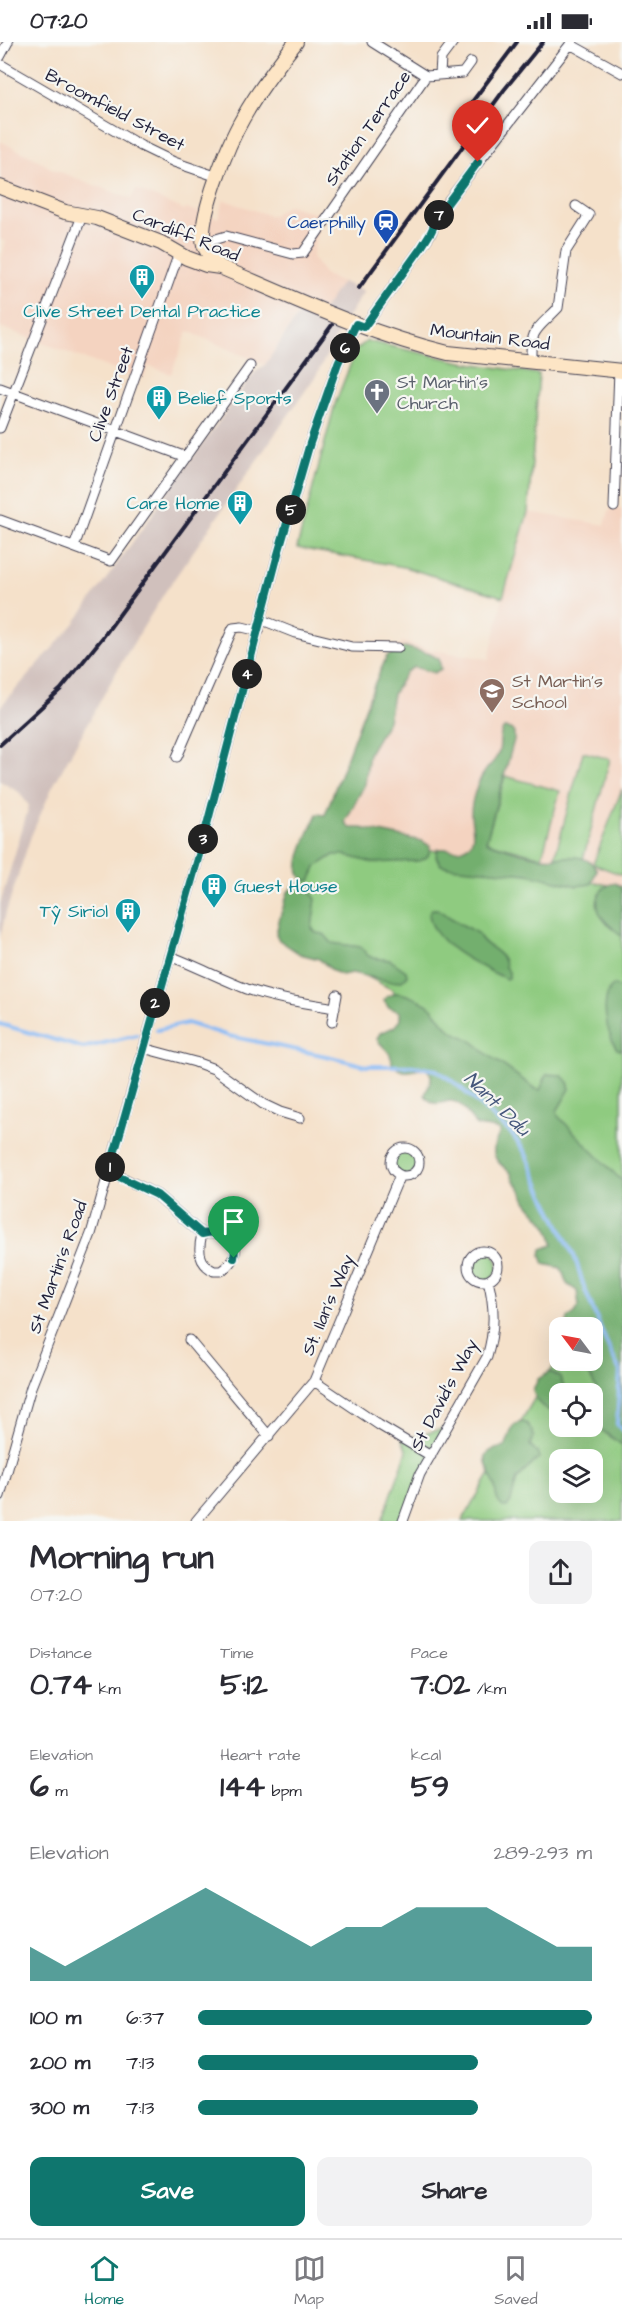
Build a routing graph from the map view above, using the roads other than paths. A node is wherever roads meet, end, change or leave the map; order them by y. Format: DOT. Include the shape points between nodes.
graph roads {
  1 [pos="8,42"];
  2 [pos="296,42"];
  3 [pos="372,42"];
  4 [pos="453,42"];
  5 [pos="571,43"];
  6 [pos="0,57"];
  7 [pos="471,62"];
  8 [pos="0,64"];
  9 [pos="622,73"];
  10 [pos="440,74"];
  11 [pos="426,76"];
  12 [pos="218,177"];
  13 [pos="0,187"];
  14 [pos="576,206"];
  15 [pos="82,216"];
  16 [pos="204,243"];
  17 [pos="179,253"];
  18 [pos="220,267"];
  19 [pos="360,326"];
  20 [pos="531,361"];
  21 [pos="250,366"];
  22 [pos="620,370"];
  23 [pos="0,388"];
  24 [pos="14,393"];
  25 [pos="0,428"];
  26 [pos="116,431"];
  27 [pos="186,457"];
  28 [pos="614,507"];
  29 [pos="0,520"];
  30 [pos="74,547"];
  31 [pos="262,620"];
  32 [pos="259,631"];
  33 [pos="398,648"];
  34 [pos="177,757"];
  35 [pos="170,956"];
  36 [pos="337,995"];
  37 [pos="334,1008"];
  38 [pos="332,1022"];
  39 [pos="143,1048"];
  40 [pos="300,1118"];
  41 [pos="109,1172"];
  42 [pos="400,1175"];
  43 [pos="202,1234"];
  44 [pos="488,1280"];
  45 [pos="189,1340"];
  46 [pos="314,1381"];
  47 [pos="269,1436"];
  48 [pos="431,1456"];
  49 [pos="0,1496"];
  50 [pos="196,1521"];
  51 [pos="403,1521"];
  1 -- 6 [label="street"];
  2 -- 12 [label="main road" via="247,111"];
  3 -- 11 [label="street"];
  4 -- 10 [label="street" via="441,58"];
  5 -- 9 [label="street"];
  5 -- 19 [label="street, St Martin's Road" via="440,213 421,248"];
  7 -- 10 [label="street, Station Terrace" via="463,73"];
  8 -- 12 [label="street, Broomfield Street" via="141,146"];
  10 -- 11 [label="street, Station Terrace"];
  11 -- 16 [label="street, Station Terrace" via="303,253 293,254 226,236"];
  12 -- 16 [label="main road" via="207,207"];
  13 -- 15 [label="main road, Cardiff Road"];
  14 -- 20 [label="street" via="589,215 566,251 558,308 539,325 531,339"];
  15 -- 17 [label="main road, Cardiff Road" via="97,218"];
  15 -- 24 [label="street"];
  16 -- 17 [label="main road, Station Terrace"];
  16 -- 18 [label="main road" via="208,255"];
  17 -- 18 [label="main road, Cardiff Road"];
  17 -- 26 [label="street, Clive Street"];
  18 -- 19 [label="main road, Cardiff Road"];
  19 -- 20 [label="main road, Mountain Road" via="448,353"];
  19 -- 31 [label="street, St Martin's Road" via="338,363 310,443"];
  20 -- 22 [label="main road, Mountain Road"];
  21 -- 27 [label="street"];
  22 -- 28 [label="street"];
  23 -- 24 [label="street"];
  24 -- 25 [label="street"];
  24 -- 26 [label="street"];
  26 -- 27 [label="street"];
  26 -- 30 [label="street, Clive Street"];
  27 -- 30 [label="street" via="111,561"];
  29 -- 30 [label="street"];
  31 -- 32 [label="street, St Martin's Road"];
  31 -- 33 [label="street" via="295,633 352,646"];
  32 -- 34 [label="street" via="233,628"];
  32 -- 35 [label="street, St Martin's Road"];
  35 -- 37 [label="street" via="248,989"];
  35 -- 39 [label="street, St Martin's Road"];
  36 -- 37 [label="street"];
  37 -- 38 [label="street"];
  39 -- 40 [label="street" via="214,1069 263,1104"];
  39 -- 41 [label="street, St Martin's Road"];
  41 -- 43 [label="street" via="157,1195"];
  41 -- 49 [label="street, St Martin's Road" via="91,1234 32,1387"];
  42 -- 46 [label="street, St. Ilan's Way"];
  43 -- 43 [label="street" via="222,1233 232,1239 236,1248 234,1258 221,1271 207,1268 202,1261"];
  44 -- 48 [label="street, St David's Way" via="493,1338 487,1357"];
  45 -- 47 [label="street"];
  46 -- 47 [label="street, St. Ilan's Way"];
  46 -- 48 [label="street"];
  47 -- 50 [label="street, St. Ilan's Way"];
  48 -- 51 [label="street, St David's Way"];
}
